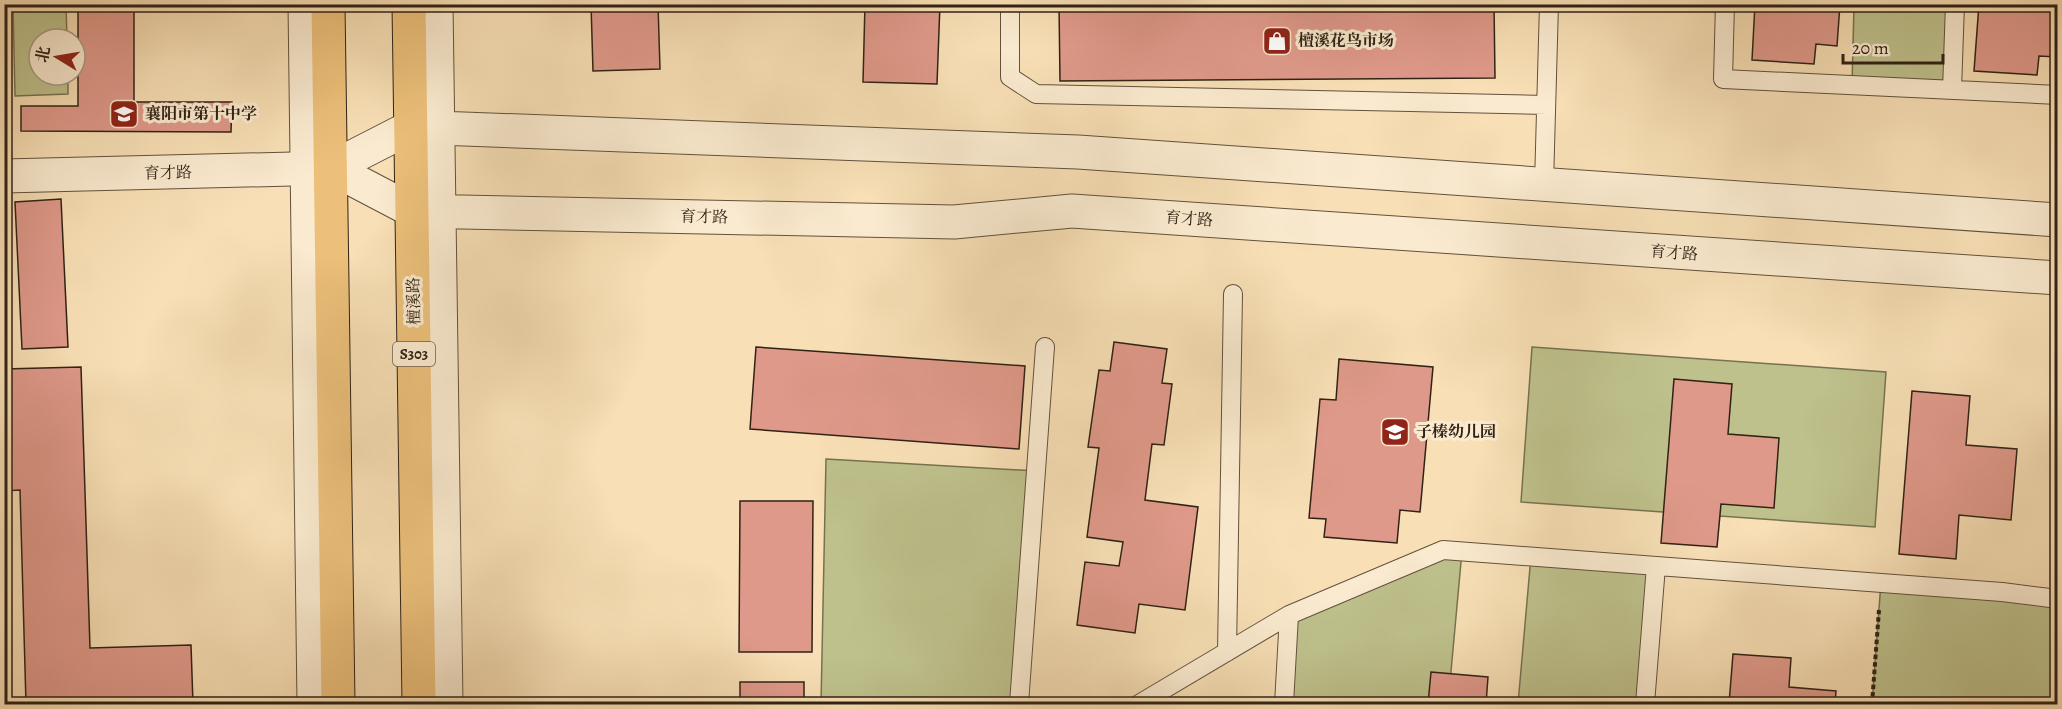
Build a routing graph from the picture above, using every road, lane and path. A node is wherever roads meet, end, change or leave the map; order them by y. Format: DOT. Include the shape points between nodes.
graph roads {
  1 [pos="305,4"];
  2 [pos="328,4"];
  3 [pos="410,4"];
  4 [pos="436,4"];
  5 [pos="1010,4"];
  6 [pos="1549,4"];
  7 [pos="1725,4"];
  8 [pos="1955,4"];
  9 [pos="1952,90"];
  10 [pos="2058,95"];
  11 [pos="1546,105"];
  12 [pos="424,128"];
  13 [pos="319,169"];
  14 [pos="4,176"];
  15 [pos="1544,184"];
  16 [pos="425,211"];
  17 [pos="2058,220"];
  18 [pos="2058,279"];
  19 [pos="1233,294"];
  20 [pos="1045,347"];
  21 [pos="1656,566"];
  22 [pos="1881,582"];
  23 [pos="2058,599"];
  24 [pos="1289,615"];
  25 [pos="1227,652"];
  26 [pos="314,705"];
  27 [pos="338,705"];
  28 [pos="419,705"];
  29 [pos="446,705"];
  30 [pos="1019,705"];
  31 [pos="1139,705"];
  32 [pos="1284,705"];
  33 [pos="1646,705"];
  34 [pos="1872,705"];
  1 -- 13 [label="street"];
  2 -- 13 [label="main road"];
  3 -- 12 [label="main road, 檀溪路 / S303"];
  4 -- 12 [label="street"];
  5 -- 11 [label="lane" via="1010,77 1036,94"];
  6 -- 11 [label="lane"];
  7 -- 9 [label="lane" via="1723,80"];
  8 -- 9 [label="lane"];
  9 -- 10 [label="lane"];
  11 -- 15 [label="lane"];
  12 -- 13 [label="street, 育才路"];
  12 -- 15 [label="street, 育才路" via="1078,152"];
  12 -- 16 [label="main road, 檀溪路 / S303"];
  13 -- 14 [label="street, 育才路"];
  13 -- 16 [label="street, 育才路"];
  13 -- 26 [label="street"];
  13 -- 27 [label="main road"];
  15 -- 17 [label="street, 育才路"];
  16 -- 18 [label="street, 育才路" via="954,222 1072,211"];
  16 -- 28 [label="main road, 檀溪路 / S303"];
  16 -- 29 [label="street"];
  19 -- 25 [label="lane"];
  20 -- 30 [label="lane"];
  21 -- 22 [label="lane"];
  21 -- 24 [label="lane" via="1443,550"];
  21 -- 33 [label="lane"];
  22 -- 23 [label="lane"];
  22 -- 34 [label="path"];
  24 -- 25 [label="lane"];
  24 -- 32 [label="lane"];
  25 -- 31 [label="lane"];
}
